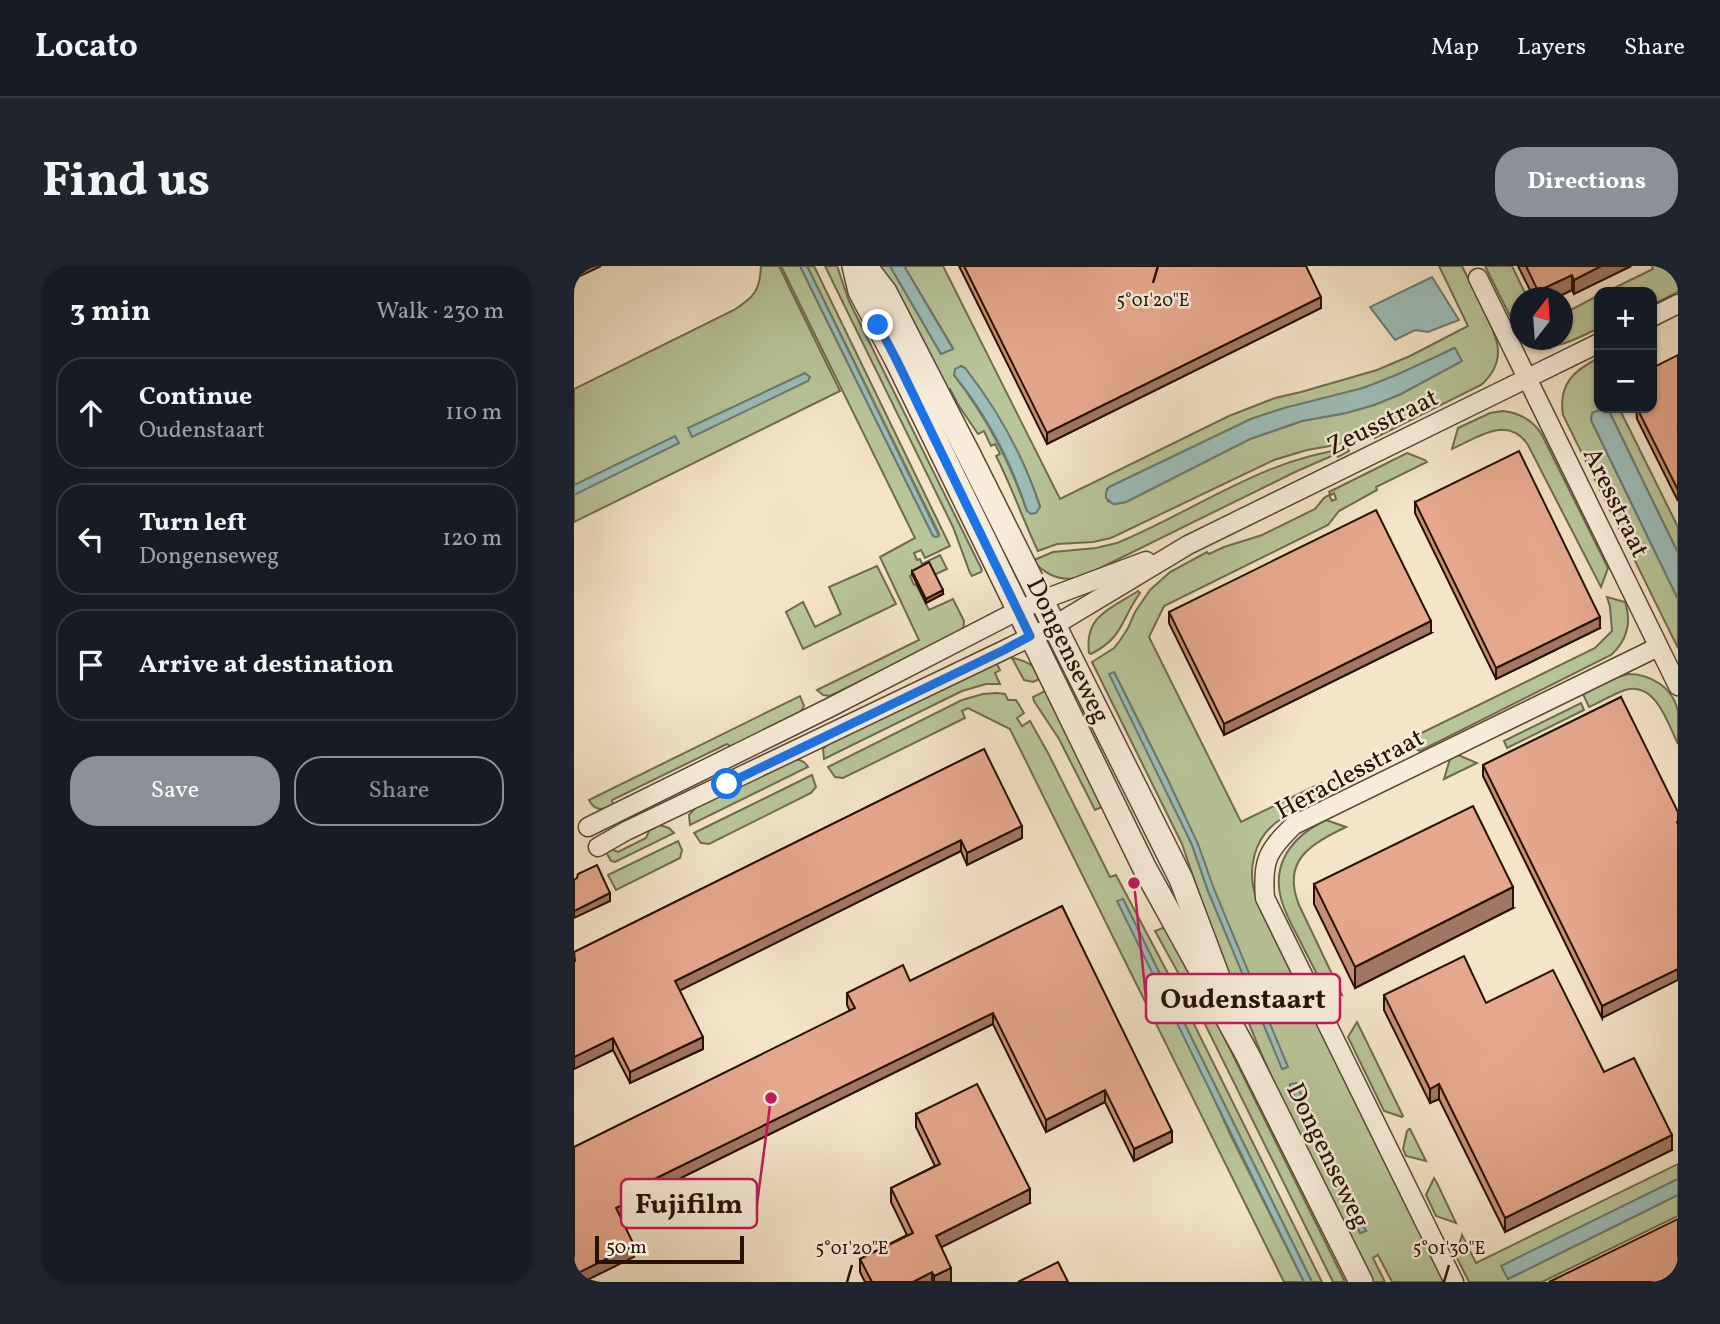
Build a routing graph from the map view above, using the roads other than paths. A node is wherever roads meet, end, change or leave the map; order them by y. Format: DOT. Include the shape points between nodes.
graph roads {
  1 [pos="854,266"];
  2 [pos="865,266"];
  3 [pos="1478,278"];
  4 [pos="1678,303"];
  5 [pos="1657,314"];
  6 [pos="1594,346"];
  7 [pos="1527,379"];
  8 [pos="1188,545"];
  9 [pos="1042,600"];
  10 [pos="1019,610"];
  11 [pos="1055,625"];
  12 [pos="1030,636"];
  13 [pos="1658,647"];
  14 [pos="1678,687"];
  15 [pos="588,827"];
  16 [pos="598,847"];
  17 [pos="1247,1054"];
  18 [pos="1360,1282"];
  19 [pos="1454,1282"];
  1 -- 10 [label="street, Dongenseweg" via="860,291"];
  2 -- 9 [label="street, Dongenseweg" via="885,292"];
  3 -- 7 [label="street, Aresstraat"];
  4 -- 5 [label="street"];
  6 -- 7 [label="street, Zeusstraat"];
  7 -- 8 [label="street, Zeusstraat"];
  7 -- 13 [label="street, Aresstraat"];
  8 -- 9 [label="street, Zeusstraat"];
  8 -- 11 [label="street, Zeusstraat"];
  9 -- 10 [label="street, Zeusstraat"];
  9 -- 11 [label="street, Dongenseweg"];
  10 -- 12 [label="street, Dongenseweg"];
  10 -- 15 [label="street, Zeusstraat"];
  11 -- 12 [label="street, Zeusstraat"];
  11 -- 17 [label="street, Dongenseweg" via="1181,878"];
  12 -- 16 [label="street, Zeusstraat"];
  12 -- 17 [label="street, Dongenseweg" via="1144,867"];
  13 -- 14 [label="street, Aresstraat"];
  13 -- 19 [label="street, Heraclesstraat" via="1294,825 1267,857 1265,898"];
  17 -- 18 [label="street, Dongenseweg"];
}
